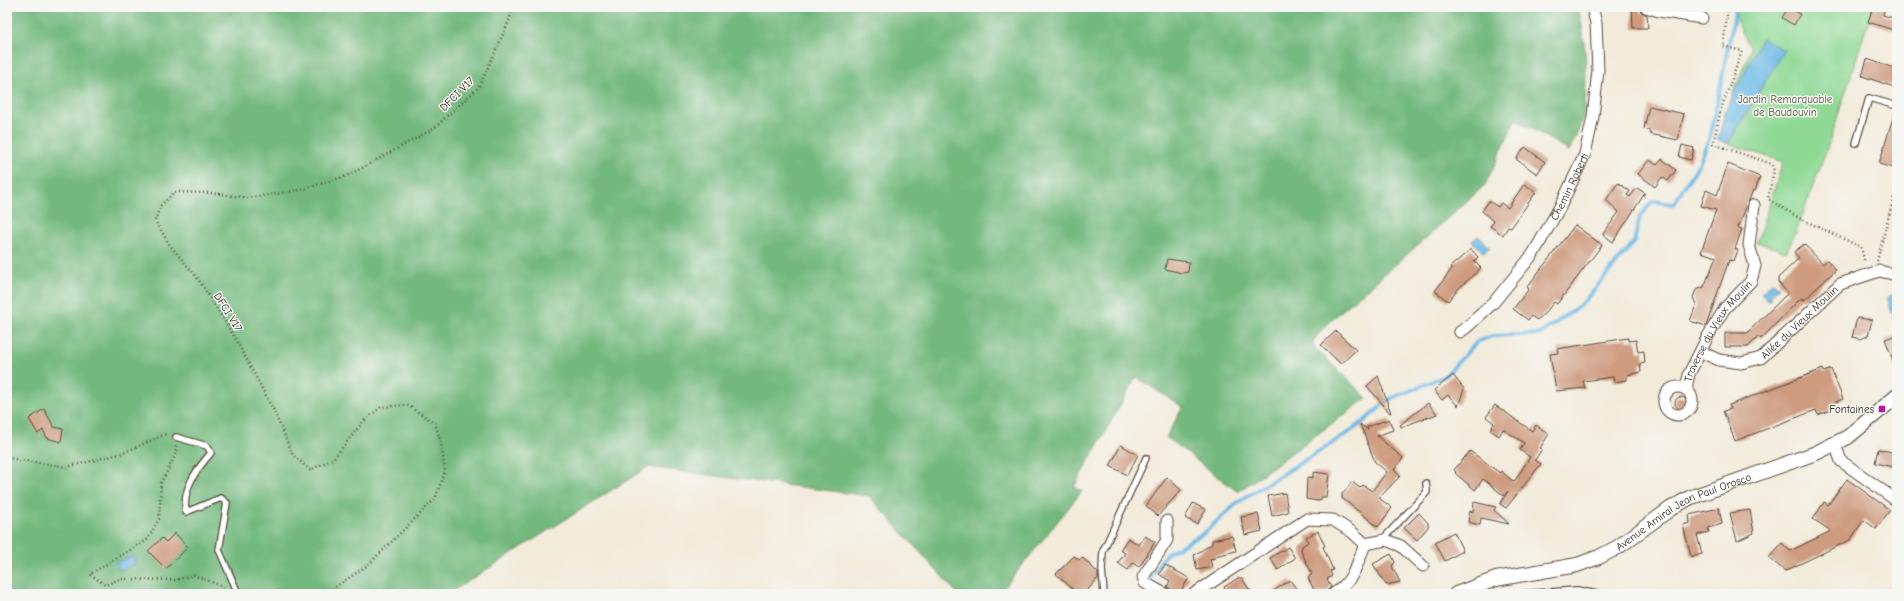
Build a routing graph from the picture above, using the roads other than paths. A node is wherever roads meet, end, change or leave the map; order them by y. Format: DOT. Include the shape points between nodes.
graph roads {
  1 [pos="1592,7"];
  2 [pos="1646,7"];
  3 [pos="1702,18"];
  4 [pos="1897,106"];
  5 [pos="1856,143"];
  6 [pos="1754,205"];
  7 [pos="1897,242"];
  8 [pos="1897,250"];
  9 [pos="1897,275"];
  10 [pos="1460,332"];
  11 [pos="1701,352"];
  12 [pos="1686,389"];
  13 [pos="1897,396"];
  14 [pos="176,437"];
  15 [pos="1835,444"];
  16 [pos="1146,458"];
  17 [pos="1426,484"];
  18 [pos="1897,501"];
  19 [pos="1167,521"];
  20 [pos="1381,540"];
  21 [pos="1365,544"];
  22 [pos="1423,566"];
  23 [pos="1464,592"];
  24 [pos="236,594"];
  25 [pos="1104,594"];
  26 [pos="1164,594"];
  27 [pos="1194,594"];
  28 [pos="1334,594"];
  29 [pos="1521,594"];
  30 [pos="1597,594"];
  1 -- 10 [label="street, Chemin Roberti" via="1596,23 1598,70 1593,117 1585,154 1560,207 1533,254 1494,302"];
  2 -- 3 [label="street" via="1659,12"];
  4 -- 5 [label="lane" via="1869,98"];
  6 -- 11 [label="street, Traverse du Vieux Moulin" via="1750,245 1755,266 1751,281 1725,308"];
  7 -- 8 [label="lane"];
  9 -- 11 [label="street, Allée du Vieux Moulin" via="1877,272 1840,284 1762,358 1741,363 1719,360"];
  11 -- 12 [label="street, Traverse du Vieux Moulin" via="1689,374"];
  13 -- 15 [label="street, Avenue Amiral Jean Paul Orosco"];
  14 -- 24 [label="lane" via="207,446 211,453 189,485 184,502 186,512 221,498 227,503 219,550"];
  15 -- 18 [label="street" via="1841,461"];
  15 -- 23 [label="street, Avenue Amiral Jean Paul Orosco" via="1689,498 1599,558 1577,565 1496,579"];
  16 -- 25 [label="lane" via="1104,552"];
  17 -- 20 [label="lane" via="1426,492"];
  19 -- 26 [label="street" via="1167,540 1143,577 1144,583"];
  20 -- 21 [label="street"];
  20 -- 22 [label="street" via="1401,546"];
  21 -- 27 [label="street" via="1333,520 1307,519"];
  21 -- 28 [label="street" via="1358,565 1344,588"];
  29 -- 30 [label="lane" via="1577,590"];
}
